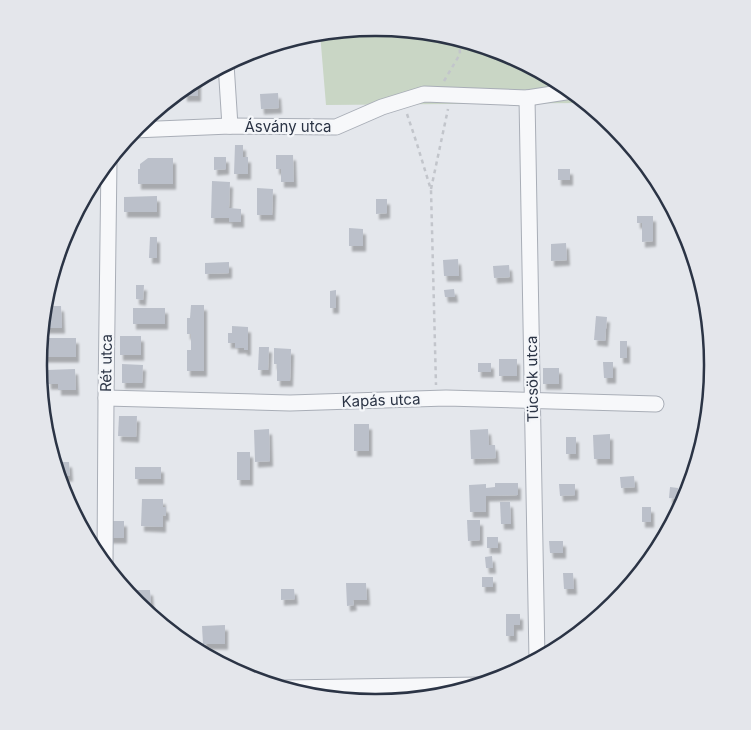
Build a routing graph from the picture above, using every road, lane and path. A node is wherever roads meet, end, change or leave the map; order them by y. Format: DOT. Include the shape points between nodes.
graph roads {
  1 [pos="460,47"];
  2 [pos="227,72"];
  3 [pos="559,93"];
  4 [pos="424,94"];
  5 [pos="451,95"];
  6 [pos="527,98"];
  7 [pos="402,101"];
  8 [pos="230,126"];
  9 [pos="147,129"];
  10 [pos="109,173"];
  11 [pos="431,190"];
  12 [pos="106,398"];
  13 [pos="436,399"];
  14 [pos="532,400"];
  15 [pos="656,404"];
  16 [pos="105,552"];
  17 [pos="537,652"];
  18 [pos="448,685"];
  19 [pos="314,688"];
  1 -- 4 [label="path" via="460,54 444,81"];
  2 -- 8 [label="street"];
  3 -- 6 [label="street, Ásvány utca"];
  4 -- 5 [label="street, Ásvány utca"];
  4 -- 7 [label="street, Ásvány utca"];
  5 -- 6 [label="street, Ásvány utca"];
  5 -- 11 [label="path"];
  6 -- 14 [label="street, Tücsök utca"];
  7 -- 8 [label="street, Ásvány utca" via="336,127"];
  7 -- 11 [label="path"];
  8 -- 9 [label="street, Ásvány utca"];
  10 -- 12 [label="street, Rét utca"];
  11 -- 13 [label="path"];
  12 -- 13 [label="street, Kapás utca" via="290,402"];
  12 -- 16 [label="street, Rét utca"];
  13 -- 14 [label="street, Kapás utca"];
  14 -- 15 [label="street, Kapás utca"];
  14 -- 17 [label="street, Tücsök utca"];
  18 -- 19 [label="street"];
}
